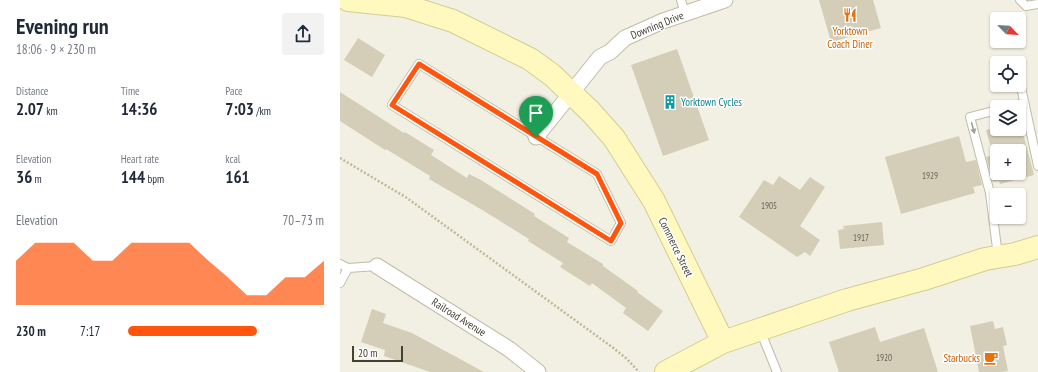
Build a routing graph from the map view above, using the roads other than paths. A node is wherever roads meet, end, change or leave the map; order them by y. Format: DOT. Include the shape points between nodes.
graph roads {
  1 [pos="350,0"];
  2 [pos="725,0"];
  3 [pos="1020,0"];
  4 [pos="1038,4"];
  5 [pos="683,7"];
  6 [pos="571,93"];
  7 [pos="990,112"];
  8 [pos="1026,112"];
  9 [pos="536,137"];
  10 [pos="1038,166"];
  11 [pos="1038,248"];
  12 [pos="998,256"];
  13 [pos="340,264"];
  14 [pos="377,266"];
  15 [pos="348,268"];
  16 [pos="340,282"];
  17 [pos="759,329"];
  18 [pos="723,342"];
  19 [pos="538,372"];
  20 [pos="666,372"];
  21 [pos="778,372"];
  1 -- 6 [label="street, Commerce Street" via="406,6 453,21 530,59"];
  2 -- 5 [label="street, Downing Drive"];
  3 -- 4 [label="lane" via="1026,6"];
  5 -- 6 [label="street, Downing Drive" via="663,21 625,38 610,52 600,57"];
  6 -- 9 [label="street, Downing Drive"];
  6 -- 18 [label="street, Commerce Street" via="614,138 654,201"];
  7 -- 12 [label="lane, one-way" via="970,117 990,193"];
  8 -- 10 [label="lane"];
  9 -- 9 [label="lane" via="419,64 392,105 611,241 621,223 597,174"];
  11 -- 12 [label="street"];
  12 -- 17 [label="street" via="847,300"];
  13 -- 15 [label="lane"];
  14 -- 15 [label="lane"];
  14 -- 19 [label="street, Railroad Avenue" via="509,349"];
  15 -- 16 [label="lane"];
  17 -- 18 [label="street"];
  17 -- 21 [label="lane"];
  18 -- 20 [label="street" via="689,364"];
}
